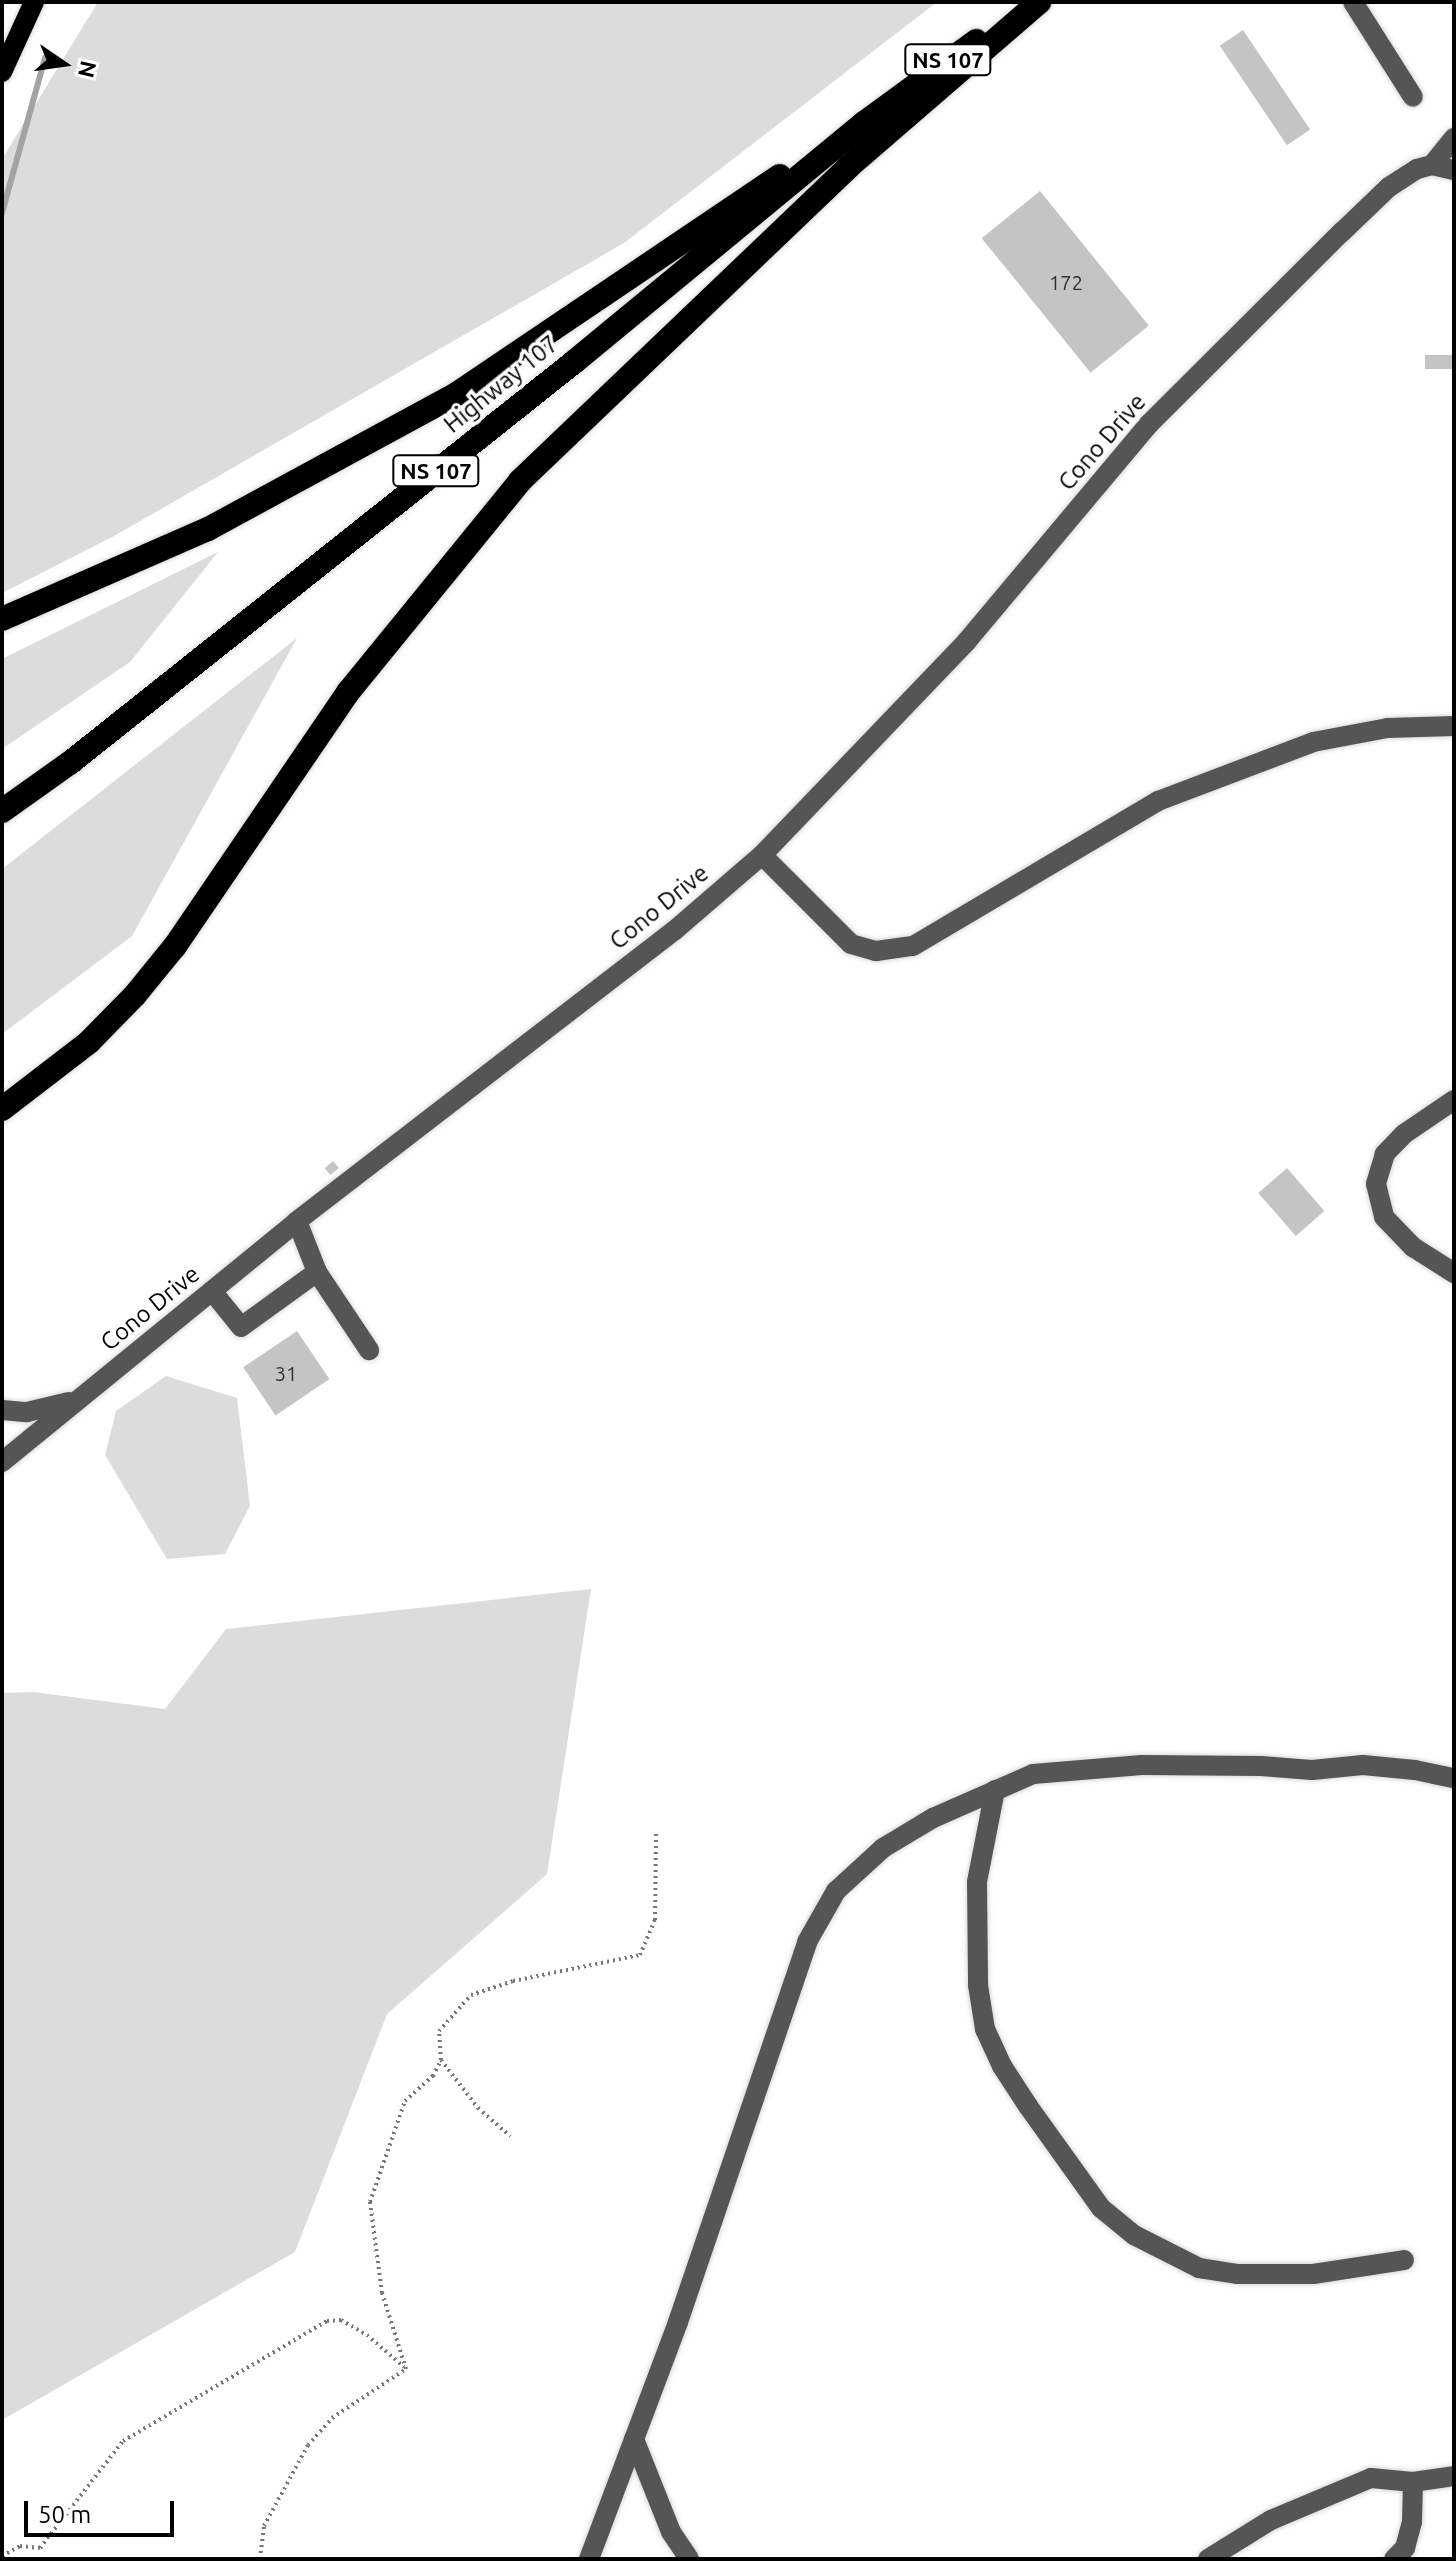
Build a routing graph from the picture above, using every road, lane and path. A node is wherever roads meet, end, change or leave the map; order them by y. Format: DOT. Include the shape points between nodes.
graph roads {
  1 [pos="34,2"];
  2 [pos="1037,2"];
  3 [pos="1353,2"];
  4 [pos="2,72"];
  5 [pos="1413,97"];
  6 [pos="864,123"];
  7 [pos="1454,138"];
  8 [pos="1432,165"];
  9 [pos="1454,170"];
  10 [pos="2,619"];
  11 [pos="1454,726"];
  12 [pos="2,811"];
  13 [pos="762,855"];
  14 [pos="1454,1100"];
  15 [pos="2,1109"];
  16 [pos="297,1221"];
  17 [pos="317,1272"];
  18 [pos="1454,1273"];
  19 [pos="212,1291"];
  20 [pos="369,1350"];
  21 [pos="84,1396"];
  22 [pos="2,1410"];
  23 [pos="2,1462"];
  24 [pos="1454,1778"];
  25 [pos="995,1790"];
  26 [pos="656,1834"];
  27 [pos="441,2060"];
  28 [pos="510,2136"];
  29 [pos="1404,2260"];
  30 [pos="406,2369"];
  31 [pos="634,2439"];
  32 [pos="1454,2476"];
  33 [pos="1413,2482"];
  34 [pos="2,2556"];
  35 [pos="260,2559"];
  36 [pos="589,2559"];
  37 [pos="689,2559"];
  38 [pos="1208,2559"];
  39 [pos="1394,2559"];
  1 -- 4 [label="main road"];
  2 -- 6 [label="highway, Highway 107 / NS 107" via="951,57"];
  2 -- 15 [label="highway" via="847,168 520,481 349,691 175,946 135,995 89,1042"];
  3 -- 5 [label="street"];
  6 -- 10 [label="highway" via="736,203 458,393 208,529"];
  6 -- 12 [label="highway, Highway 107 / NS 107" via="526,400 71,762"];
  7 -- 8 [label="street"];
  8 -- 9 [label="street"];
  8 -- 13 [label="street, Cono Drive" via="1389,187 1149,424 967,641"];
  11 -- 13 [label="street" via="1388,728 1313,742 1158,801 913,946 876,951 851,944"];
  13 -- 16 [label="street, Cono Drive" via="675,930"];
  14 -- 18 [label="street" via="1404,1134 1385,1154 1376,1184 1384,1217 1413,1247"];
  16 -- 17 [label="street"];
  16 -- 19 [label="street, Cono Drive"];
  17 -- 19 [label="street" via="241,1327"];
  17 -- 20 [label="street"];
  19 -- 21 [label="street, Cono Drive"];
  21 -- 22 [label="street" via="50,1409"];
  21 -- 23 [label="street, Cono Drive"];
  24 -- 25 [label="street" via="1363,1765 1312,1770 1142,1765 1033,1774"];
  25 -- 29 [label="street" via="977,1882 978,1985 985,2029 1019,2093 1101,2208 1134,2235 1199,2268 1313,2274"];
  25 -- 31 [label="street" via="883,1848 836,1891 807,1942"];
  26 -- 27 [label="path" via="655,1920 640,1955 471,1995 439,2031"];
  27 -- 28 [label="path" via="478,2108"];
  27 -- 30 [label="path" via="433,2076 405,2101 370,2202 382,2293"];
  30 -- 34 [label="path" via="367,2335 341,2320 327,2321 123,2441 40,2548 20,2546"];
  30 -- 35 [label="path" via="332,2418 308,2445 264,2526"];
  31 -- 36 [label="street"];
  31 -- 37 [label="street" via="671,2532"];
  32 -- 33 [label="street"];
  33 -- 38 [label="street" via="1371,2478 1271,2520"];
  33 -- 39 [label="street" via="1412,2522 1405,2548"];
}
